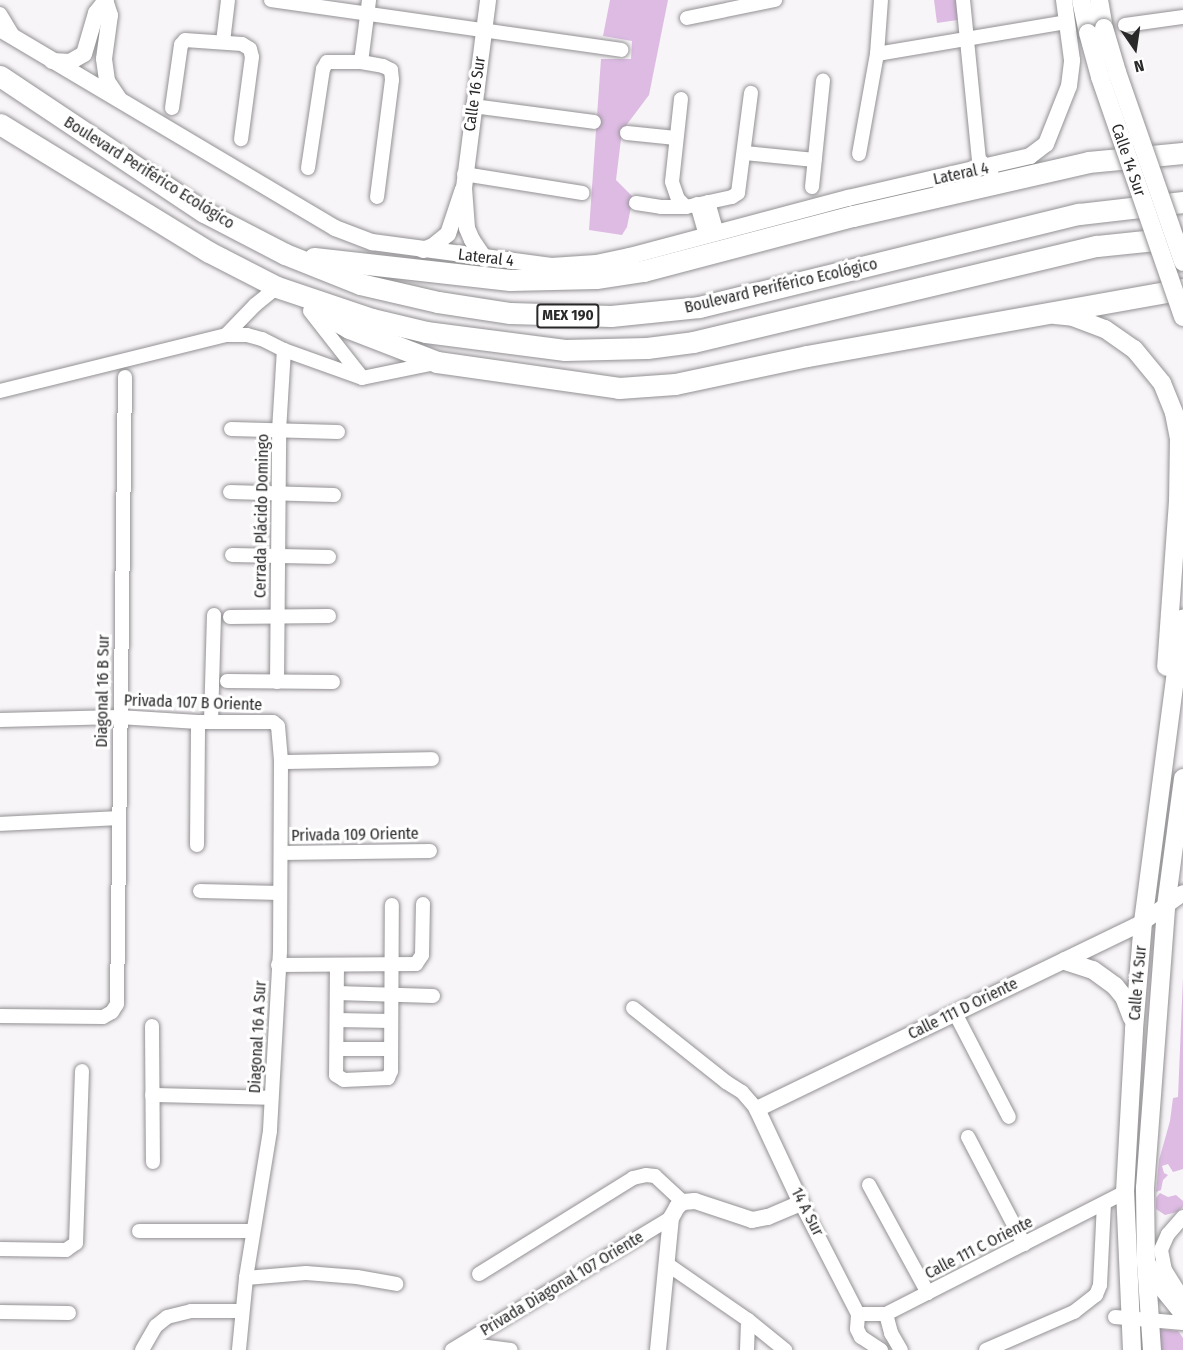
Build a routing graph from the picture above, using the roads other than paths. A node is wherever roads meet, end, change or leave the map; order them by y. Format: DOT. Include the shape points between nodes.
graph roads {
  1 [pos="228,0"];
  2 [pos="271,0"];
  3 [pos="488,0"];
  4 [pos="775,0"];
  5 [pos="881,0"];
  6 [pos="963,0"];
  7 [pos="1064,0"];
  8 [pos="1081,0"];
  9 [pos="1099,0"];
  10 [pos="106,1"];
  11 [pos="368,7"];
  12 [pos="0,14"];
  13 [pos="1183,17"];
  14 [pos="687,18"];
  15 [pos="1067,22"];
  16 [pos="1125,25"];
  17 [pos="484,30"];
  18 [pos="7,33"];
  19 [pos="968,39"];
  20 [pos="223,42"];
  21 [pos="86,48"];
  22 [pos="621,50"];
  23 [pos="105,52"];
  24 [pos="876,54"];
  25 [pos="52,61"];
  26 [pos="361,62"];
  27 [pos="0,76"];
  28 [pos="823,81"];
  29 [pos="752,93"];
  30 [pos="681,99"];
  31 [pos="121,102"];
  32 [pos="473,106"];
  33 [pos="172,108"];
  34 [pos="594,122"];
  35 [pos="0,124"];
  36 [pos="627,133"];
  37 [pos="676,138"];
  38 [pos="241,140"];
  39 [pos="1179,149"];
  40 [pos="745,153"];
  41 [pos="859,154"];
  42 [pos="815,160"];
  43 [pos="308,168"];
  44 [pos="992,176"];
  45 [pos="464,181"];
  46 [pos="812,187"];
  47 [pos="582,193"];
  48 [pos="377,197"];
  49 [pos="1183,202"];
  50 [pos="636,203"];
  51 [pos="697,204"];
  52 [pos="850,207"];
  53 [pos="460,227"];
  54 [pos="712,234"];
  55 [pos="1183,238"];
  56 [pos="423,250"];
  57 [pos="285,254"];
  58 [pos="485,258"];
  59 [pos="1183,262"];
  60 [pos="1183,289"];
  61 [pos="286,290"];
  62 [pos="1047,314"];
  63 [pos="1183,317"];
  64 [pos="226,335"];
  65 [pos="284,350"];
  66 [pos="437,362"];
  67 [pos="125,378"];
  68 [pos="362,378"];
  69 [pos="0,391"];
  70 [pos="231,429"];
  71 [pos="279,431"];
  72 [pos="338,432"];
  73 [pos="230,492"];
  74 [pos="278,493"];
  75 [pos="334,495"];
  76 [pos="232,555"];
  77 [pos="278,556"];
  78 [pos="329,557"];
  79 [pos="214,615"];
  80 [pos="329,616"];
  81 [pos="230,617"];
  82 [pos="277,618"];
  83 [pos="1183,619"];
  84 [pos="227,681"];
  85 [pos="277,682"];
  86 [pos="333,682"];
  87 [pos="1172,708"];
  88 [pos="119,717"];
  89 [pos="0,720"];
  90 [pos="205,722"];
  91 [pos="276,724"];
  92 [pos="432,759"];
  93 [pos="281,762"];
  94 [pos="1183,778"];
  95 [pos="1181,809"];
  96 [pos="118,818"];
  97 [pos="0,824"];
  98 [pos="197,845"];
  99 [pos="430,851"];
  100 [pos="281,853"];
  101 [pos="200,891"];
  102 [pos="280,893"];
  103 [pos="1176,898"];
  104 [pos="423,904"];
  105 [pos="392,905"];
  106 [pos="1143,921"];
  107 [pos="1065,961"];
  108 [pos="278,965"];
  109 [pos="337,965"];
  110 [pos="390,965"];
  111 [pos="337,993"];
  112 [pos="390,994"];
  113 [pos="433,996"];
  114 [pos="633,1008"];
  115 [pos="956,1013"];
  116 [pos="0,1016"];
  117 [pos="337,1020"];
  118 [pos="390,1021"];
  119 [pos="152,1026"];
  120 [pos="1134,1029"];
  121 [pos="337,1049"];
  122 [pos="391,1049"];
  123 [pos="82,1071"];
  124 [pos="152,1095"];
  125 [pos="271,1098"];
  126 [pos="757,1109"];
  127 [pos="1009,1116"];
  128 [pos="968,1137"];
  129 [pos="153,1162"];
  130 [pos="869,1185"];
  131 [pos="1125,1192"];
  132 [pos="683,1202"];
  133 [pos="801,1203"];
  134 [pos="1104,1204"];
  135 [pos="1183,1217"];
  136 [pos="671,1218"];
  137 [pos="139,1231"];
  138 [pos="253,1231"];
  139 [pos="1024,1244"];
  140 [pos="0,1249"];
  141 [pos="1146,1263"];
  142 [pos="667,1264"];
  143 [pos="479,1274"];
  144 [pos="246,1278"];
  145 [pos="396,1284"];
  146 [pos="928,1293"];
  147 [pos="1183,1299"];
  148 [pos="242,1311"];
  149 [pos="0,1312"];
  150 [pos="69,1313"];
  151 [pos="1183,1313"];
  152 [pos="858,1314"];
  153 [pos="886,1314"];
  154 [pos="1123,1319"];
  155 [pos="748,1320"];
  156 [pos="1149,1320"];
  157 [pos="1183,1323"];
  158 [pos="456,1348"];
  159 [pos="142,1350"];
  160 [pos="239,1350"];
  161 [pos="511,1350"];
  162 [pos="658,1350"];
  163 [pos="747,1350"];
  164 [pos="784,1350"];
  165 [pos="881,1350"];
  166 [pos="901,1350"];
  167 [pos="986,1350"];
  168 [pos="1132,1350"];
  169 [pos="1152,1350"];
  1 -- 20 [label="street"];
  2 -- 11 [label="street"];
  3 -- 17 [label="street, Calle 16 Sur"];
  4 -- 14 [label="street"];
  5 -- 24 [label="street"];
  6 -- 19 [label="street"];
  7 -- 15 [label="street, Lateral 4"];
  8 -- 63 [label="main road, Calle 14 Sur, bridge" via="1100,77"];
  9 -- 59 [label="main road, Calle 14 Sur, bridge" via="1117,72"];
  10 -- 21 [label="street" via="96,13"];
  10 -- 23 [label="street" via="110,15"];
  11 -- 17 [label="street"];
  11 -- 26 [label="street"];
  12 -- 18 [label="street"];
  13 -- 16 [label="street"];
  15 -- 19 [label="street"];
  15 -- 44 [label="street, Lateral 4" via="1072,60 1069,86 1046,144"];
  17 -- 22 [label="street"];
  17 -- 32 [label="street, Calle 16 Sur"];
  18 -- 25 [label="street, Lateral 4"];
  19 -- 24 [label="street"];
  19 -- 44 [label="street" via="979,159"];
  20 -- 33 [label="street" via="185,40 181,45"];
  20 -- 38 [label="street" via="242,44 250,49 252,57"];
  21 -- 23 [label="street"];
  21 -- 25 [label="street" via="84,54 70,62"];
  23 -- 31 [label="street" via="107,81"];
  24 -- 41 [label="street"];
  25 -- 31 [label="street, Lateral 4"];
  26 -- 43 [label="street" via="327,62 323,69"];
  26 -- 48 [label="street" via="391,70"];
  27 -- 57 [label="highway, Boulevard Periférico Ecológico / MEX 190" via="204,212"];
  28 -- 42 [label="street"];
  29 -- 40 [label="street"];
  30 -- 37 [label="street"];
  31 -- 56 [label="street, Lateral 4" via="335,228 372,242"];
  32 -- 34 [label="street"];
  32 -- 45 [label="street, Calle 16 Sur"];
  35 -- 61 [label="highway, Boulevard Periférico Ecológico / MEX 190" via="209,252"];
  36 -- 37 [label="street"];
  37 -- 51 [label="street" via="672,182 678,199"];
  39 -- 44 [label="highway"];
  40 -- 42 [label="street"];
  40 -- 51 [label="street" via="738,193"];
  42 -- 46 [label="street"];
  44 -- 52 [label="highway"];
  45 -- 47 [label="street"];
  45 -- 53 [label="street, Calle 16 Sur"];
  49 -- 57 [label="highway, Boulevard Periférico Ecológico / MEX 190" via="1079,214 699,307 611,316 510,313 438,302 360,284"];
  50 -- 51 [label="street" via="661,207"];
  51 -- 54 [label="street"];
  52 -- 54 [label="street, Lateral 4"];
  52 -- 57 [label="highway" via="643,271 596,278 510,280"];
  53 -- 56 [label="street"];
  53 -- 58 [label="street, Calle 16 Sur"];
  54 -- 58 [label="street, Lateral 4" via="596,263 551,266"];
  55 -- 61 [label="highway, Boulevard Periférico Ecológico / MEX 190" via="1097,246 693,342 647,348 565,350 479,340 372,319"];
  56 -- 58 [label="street, Lateral 4"];
  60 -- 62 [label="highway"];
  61 -- 64 [label="street" via="255,305"];
  61 -- 66 [label="highway" via="349,328"];
  61 -- 68 [label="street"];
  62 -- 66 [label="highway" via="807,356 675,384 619,388"];
  62 -- 87 [label="main road" via="1080,320 1125,342 1153,370 1174,413 1179,438 1178,492 1166,671"];
  64 -- 65 [label="street" via="247,335"];
  64 -- 69 [label="street"];
  65 -- 68 [label="street"];
  65 -- 71 [label="street, Cerrada Plácido Domingo"];
  66 -- 68 [label="street"];
  67 -- 88 [label="street, Diagonal 16 B Sur"];
  70 -- 71 [label="street"];
  71 -- 72 [label="street"];
  71 -- 74 [label="street, Cerrada Plácido Domingo"];
  73 -- 74 [label="street"];
  74 -- 75 [label="street"];
  74 -- 77 [label="street, Cerrada Plácido Domingo"];
  76 -- 77 [label="street"];
  77 -- 78 [label="street"];
  77 -- 82 [label="street, Cerrada Plácido Domingo"];
  79 -- 90 [label="street"];
  80 -- 82 [label="street"];
  81 -- 82 [label="street"];
  82 -- 85 [label="street, Cerrada Plácido Domingo"];
  83 -- 87 [label="main road, Calle 14 Sur"];
  84 -- 85 [label="street"];
  85 -- 86 [label="street"];
  87 -- 106 [label="main road, Calle 14 Sur"];
  88 -- 89 [label="street, Privada 107 B Oriente"];
  88 -- 90 [label="street, Privada 107 B Oriente"];
  88 -- 96 [label="street, Diagonal 16 B Sur"];
  90 -- 91 [label="street, Privada 107 B Oriente"];
  90 -- 98 [label="street"];
  91 -- 93 [label="street, Diagonal 16 A Sur"];
  92 -- 93 [label="street"];
  93 -- 100 [label="street, Diagonal 16 A Sur"];
  94 -- 95 [label="main road, Calle 14 Sur"];
  95 -- 103 [label="main road, Calle 14 Sur"];
  96 -- 97 [label="street"];
  96 -- 116 [label="street, Diagonal 16 B Sur" via="117,1004 103,1017"];
  99 -- 100 [label="street, Privada 109 Oriente"];
  100 -- 102 [label="street, Diagonal 16 A Sur"];
  101 -- 102 [label="street"];
  102 -- 108 [label="street, Diagonal 16 A Sur"];
  103 -- 106 [label="street, Calle 111 D Oriente"];
  103 -- 141 [label="main road, Calle 14 Sur" via="1145,1188"];
  104 -- 110 [label="street" via="421,959"];
  105 -- 110 [label="street"];
  106 -- 107 [label="street, Calle 111 D Oriente"];
  106 -- 120 [label="main road, Calle 14 Sur"];
  107 -- 115 [label="street, Calle 111 D Oriente"];
  107 -- 120 [label="main road" via="1093,970 1115,986 1130,1009"];
  108 -- 109 [label="street"];
  108 -- 125 [label="street, Diagonal 16 A Sur"];
  109 -- 110 [label="street"];
  109 -- 111 [label="street"];
  110 -- 112 [label="street"];
  111 -- 112 [label="street"];
  111 -- 117 [label="street"];
  112 -- 113 [label="street"];
  112 -- 118 [label="street"];
  114 -- 126 [label="street" via="742,1092"];
  115 -- 126 [label="street, Calle 111 D Oriente"];
  115 -- 127 [label="street"];
  117 -- 118 [label="street"];
  117 -- 121 [label="street"];
  118 -- 122 [label="street"];
  119 -- 124 [label="street"];
  120 -- 131 [label="main road, Calle 14 Sur"];
  121 -- 122 [label="street"];
  121 -- 122 [label="street" via="336,1075 344,1080 390,1076"];
  123 -- 140 [label="street" via="76,1243 66,1250"];
  124 -- 125 [label="street"];
  124 -- 129 [label="street"];
  125 -- 138 [label="street, Diagonal 16 A Sur" via="270,1131"];
  126 -- 133 [label="street, 14 A Sur"];
  128 -- 139 [label="street"];
  130 -- 146 [label="street"];
  131 -- 134 [label="street, Calle 111 C Oriente"];
  131 -- 154 [label="main road, Calle 14 Sur"];
  132 -- 133 [label="street" via="715,1206 752,1220"];
  132 -- 136 [label="street"];
  132 -- 143 [label="street" via="655,1176 633,1178"];
  133 -- 152 [label="street, 14 A Sur"];
  134 -- 139 [label="street, Calle 111 C Oriente"];
  134 -- 167 [label="street" via="1100,1286 1096,1295 1074,1312"];
  135 -- 147 [label="street" via="1168,1234 1161,1250 1165,1270"];
  136 -- 142 [label="street"];
  136 -- 158 [label="street, Privada Diagonal 107 Oriente"];
  137 -- 138 [label="street"];
  138 -- 144 [label="street, Diagonal 16 A Sur"];
  139 -- 146 [label="street, Calle 111 C Oriente"];
  141 -- 151 [label="main road"];
  141 -- 156 [label="main road, Calle 14 Sur"];
  142 -- 155 [label="street"];
  142 -- 162 [label="street"];
  144 -- 145 [label="street" via="306,1273"];
  144 -- 148 [label="street, Diagonal 16 A Sur"];
  146 -- 153 [label="street, Calle 111 C Oriente"];
  148 -- 159 [label="street" via="191,1311 168,1317 156,1326"];
  148 -- 160 [label="street, Diagonal 16 A Sur"];
  149 -- 150 [label="street"];
  152 -- 153 [label="street, Calle 111 C Oriente"];
  152 -- 165 [label="street" via="861,1337"];
  153 -- 166 [label="street"];
  154 -- 156 [label="street"];
  154 -- 168 [label="main road, Calle 14 Sur"];
  155 -- 163 [label="street"];
  155 -- 164 [label="street"];
  156 -- 157 [label="street"];
  156 -- 169 [label="main road, Calle 14 Sur"];
  158 -- 161 [label="street"];
}
